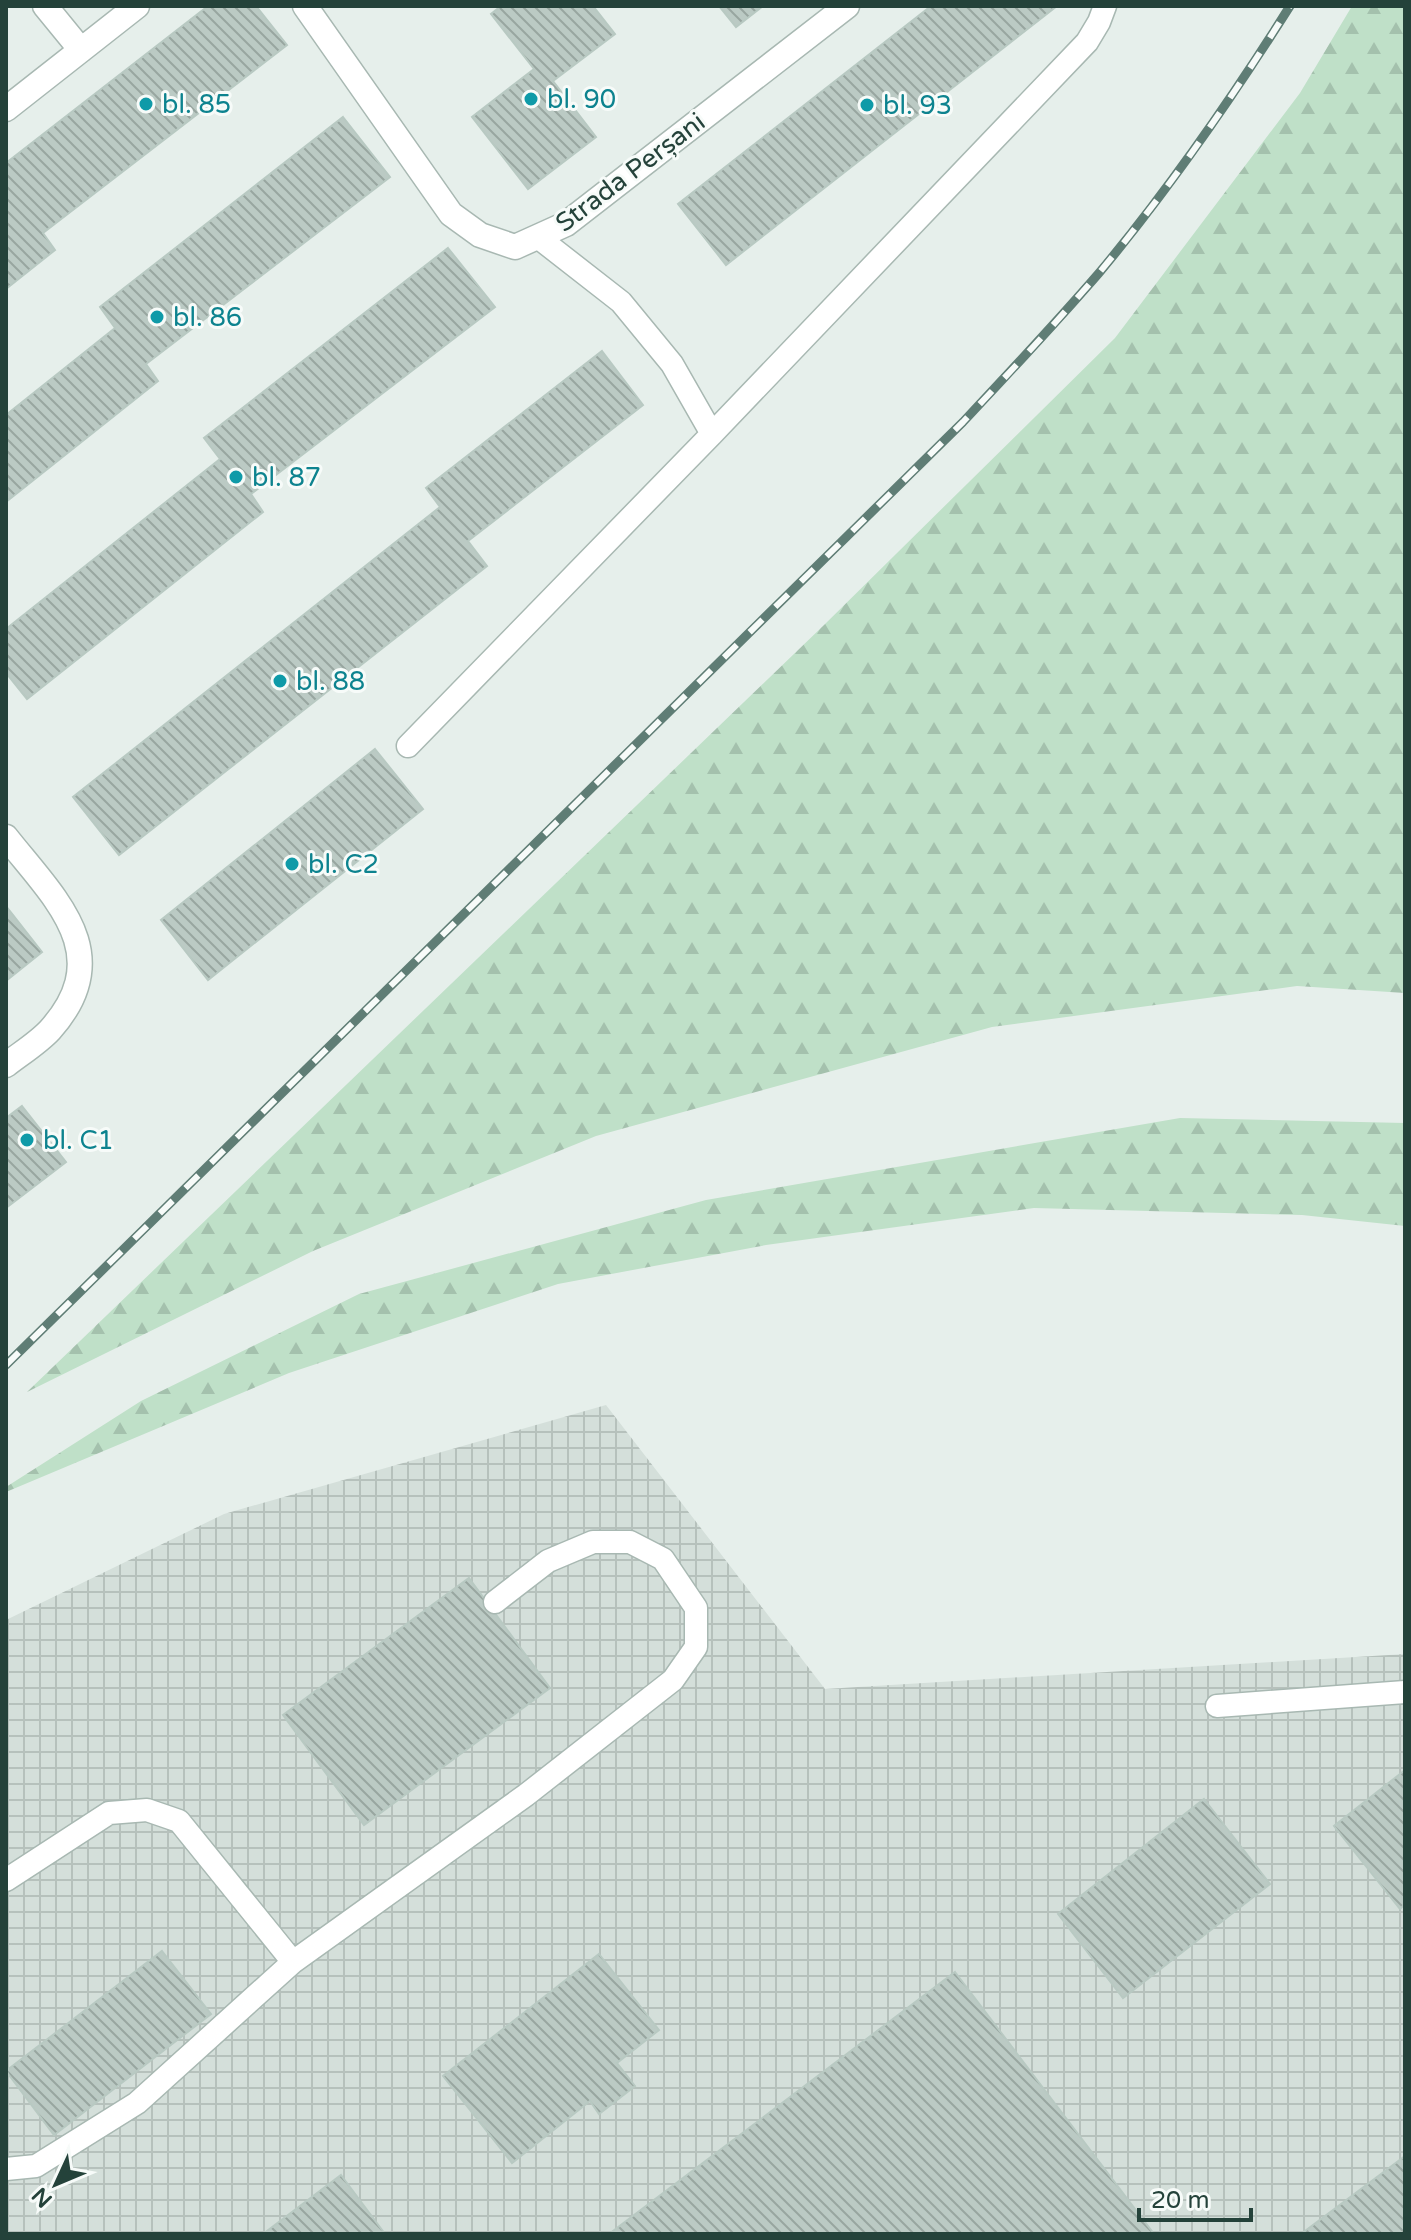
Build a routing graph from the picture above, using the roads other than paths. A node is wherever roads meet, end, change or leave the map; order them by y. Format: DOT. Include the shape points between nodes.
graph roads {
  1 [pos="45,6"];
  2 [pos="137,6"];
  3 [pos="305,6"];
  4 [pos="847,6"];
  5 [pos="1105,6"];
  6 [pos="81,50"];
  7 [pos="6,109"];
  8 [pos="539,238"];
  9 [pos="712,434"];
  10 [pos="408,746"];
  11 [pos="6,837"];
  12 [pos="6,1065"];
  13 [pos="495,1602"];
  14 [pos="1405,1692"];
  15 [pos="1217,1706"];
  16 [pos="6,1880"];
  17 [pos="293,1962"];
  18 [pos="6,2169"];
  1 -- 6 [label="street"];
  2 -- 6 [label="street"];
  3 -- 8 [label="street, Strada Perșani" via="451,214 480,235 515,247"];
  4 -- 8 [label="street, Strada Perșani" via="566,224"];
  5 -- 9 [label="lane" via="1087,42"];
  6 -- 7 [label="street"];
  8 -- 9 [label="lane" via="621,302 672,364"];
  9 -- 10 [label="lane"];
  11 -- 12 [label="street" via="65,911 82,953 76,990 50,1030"];
  13 -- 17 [label="lane" via="548,1561 593,1542 630,1542 663,1559 696,1608 696,1647 673,1680 526,1795"];
  14 -- 15 [label="lane"];
  16 -- 17 [label="lane" via="109,1813 147,1810 179,1821"];
  17 -- 18 [label="lane" via="137,2103 36,2166"];
}
